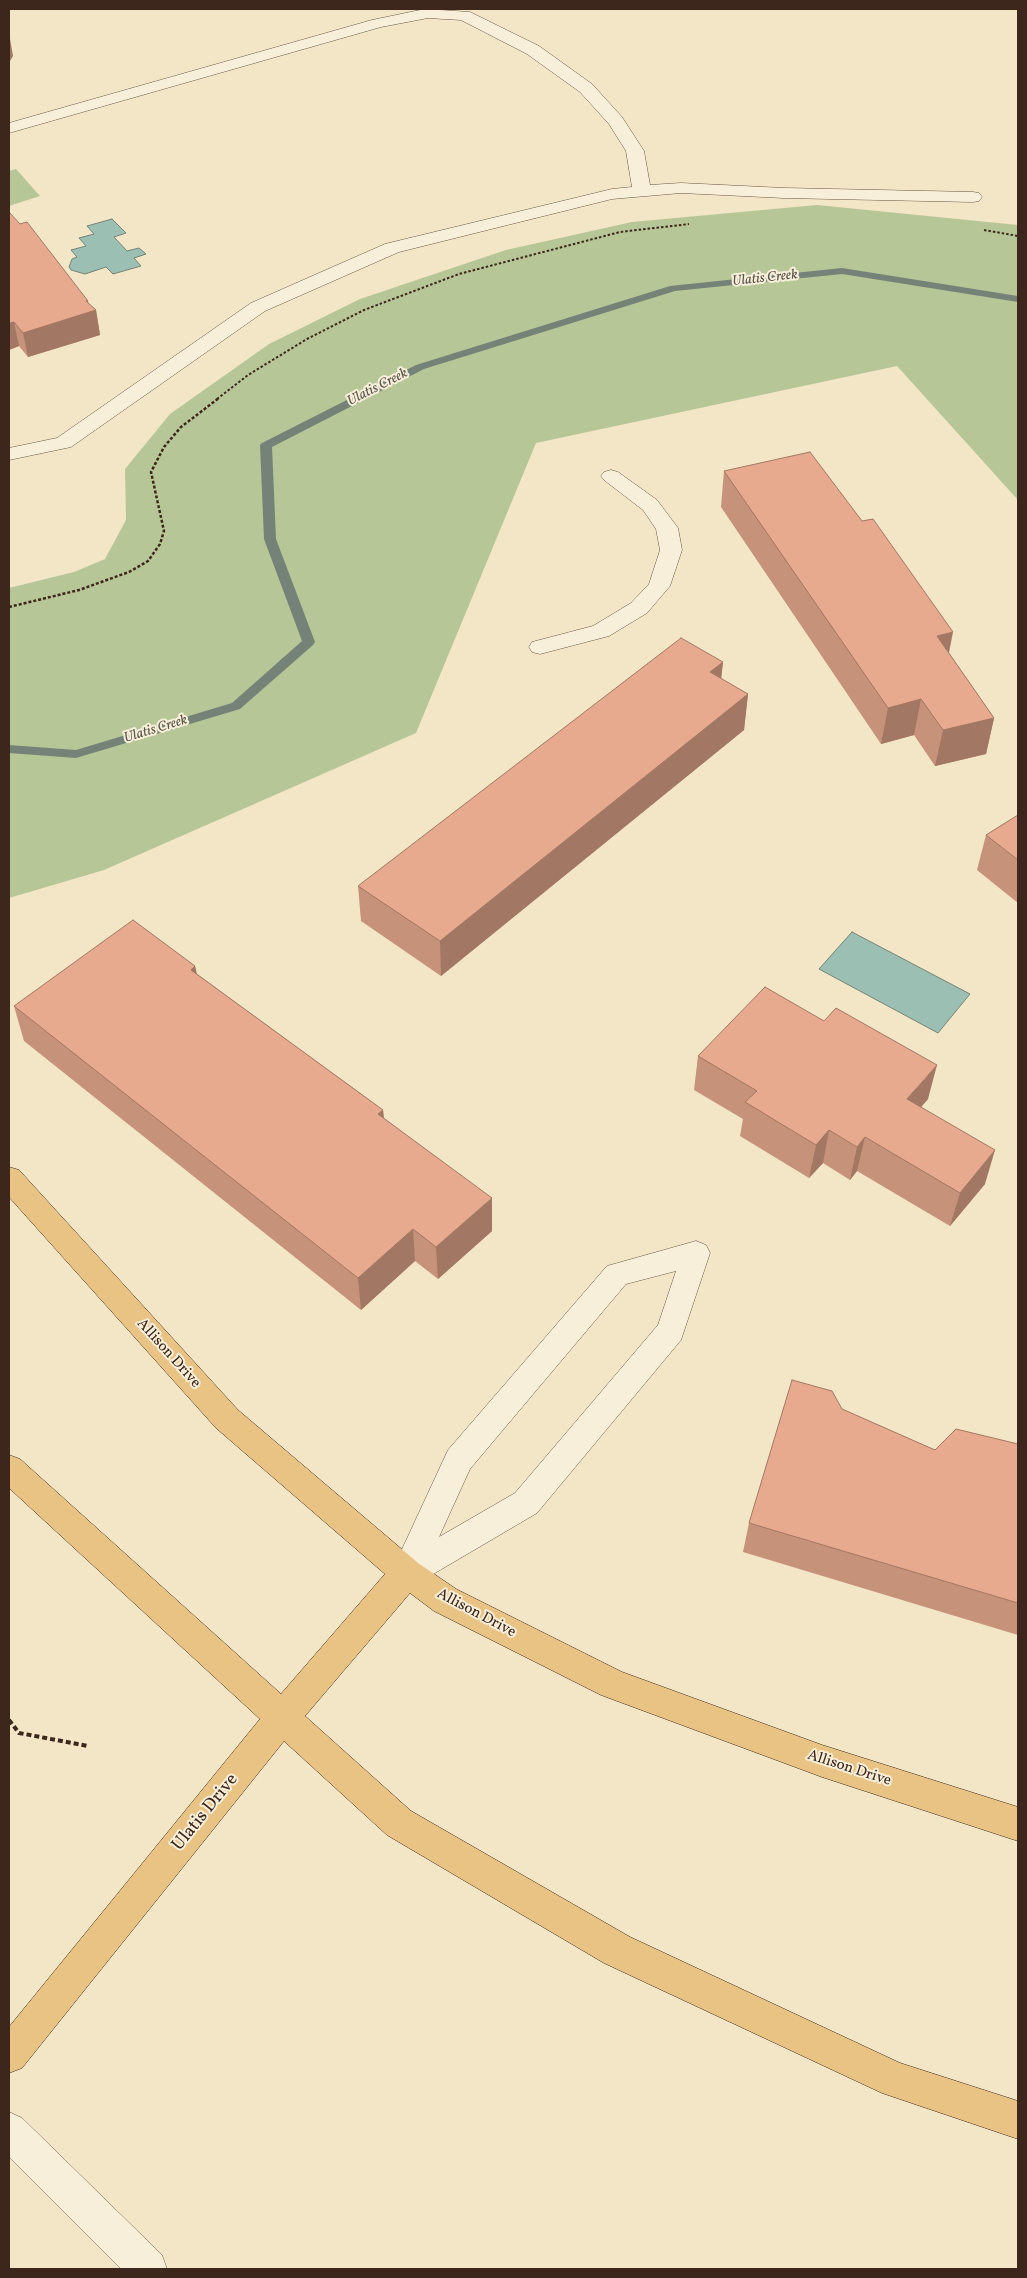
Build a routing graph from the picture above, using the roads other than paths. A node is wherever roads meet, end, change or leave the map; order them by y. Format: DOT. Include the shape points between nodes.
graph roads {
  1 [pos="362,9"];
  2 [pos="378,23"];
  3 [pos="9,128"];
  4 [pos="642,191"];
  5 [pos="972,197"];
  6 [pos="9,454"];
  7 [pos="612,476"];
  8 [pos="540,647"];
  9 [pos="9,1178"];
  10 [pos="9,1469"];
  11 [pos="407,1574"];
  12 [pos="282,1718"];
  13 [pos="1018,1824"];
  14 [pos="9,2055"];
  15 [pos="1018,2120"];
  16 [pos="9,2131"];
  17 [pos="148,2269"];
  1 -- 2 [label="street"];
  2 -- 3 [label="street"];
  2 -- 4 [label="street" via="428,13 464,15 533,50 586,88 616,121 635,152"];
  4 -- 5 [label="street" via="681,188"];
  4 -- 6 [label="street" via="602,196 392,248 258,307 64,443"];
  7 -- 8 [label="street" via="650,505 667,528 671,550 659,586 639,608 601,631"];
  9 -- 11 [label="main road, Allison Drive" via="227,1419"];
  10 -- 12 [label="main road"];
  11 -- 11 [label="street" via="526,1503 671,1331 696,1253 617,1275 459,1460"];
  11 -- 12 [label="main road, Ulatis Drive"];
  11 -- 13 [label="main road, Allison Drive" via="445,1600 613,1684 822,1761"];
  12 -- 14 [label="main road, Ulatis Drive"];
  12 -- 15 [label="main road" via="399,1823 617,1950 895,2080"];
  16 -- 17 [label="street"];
}
